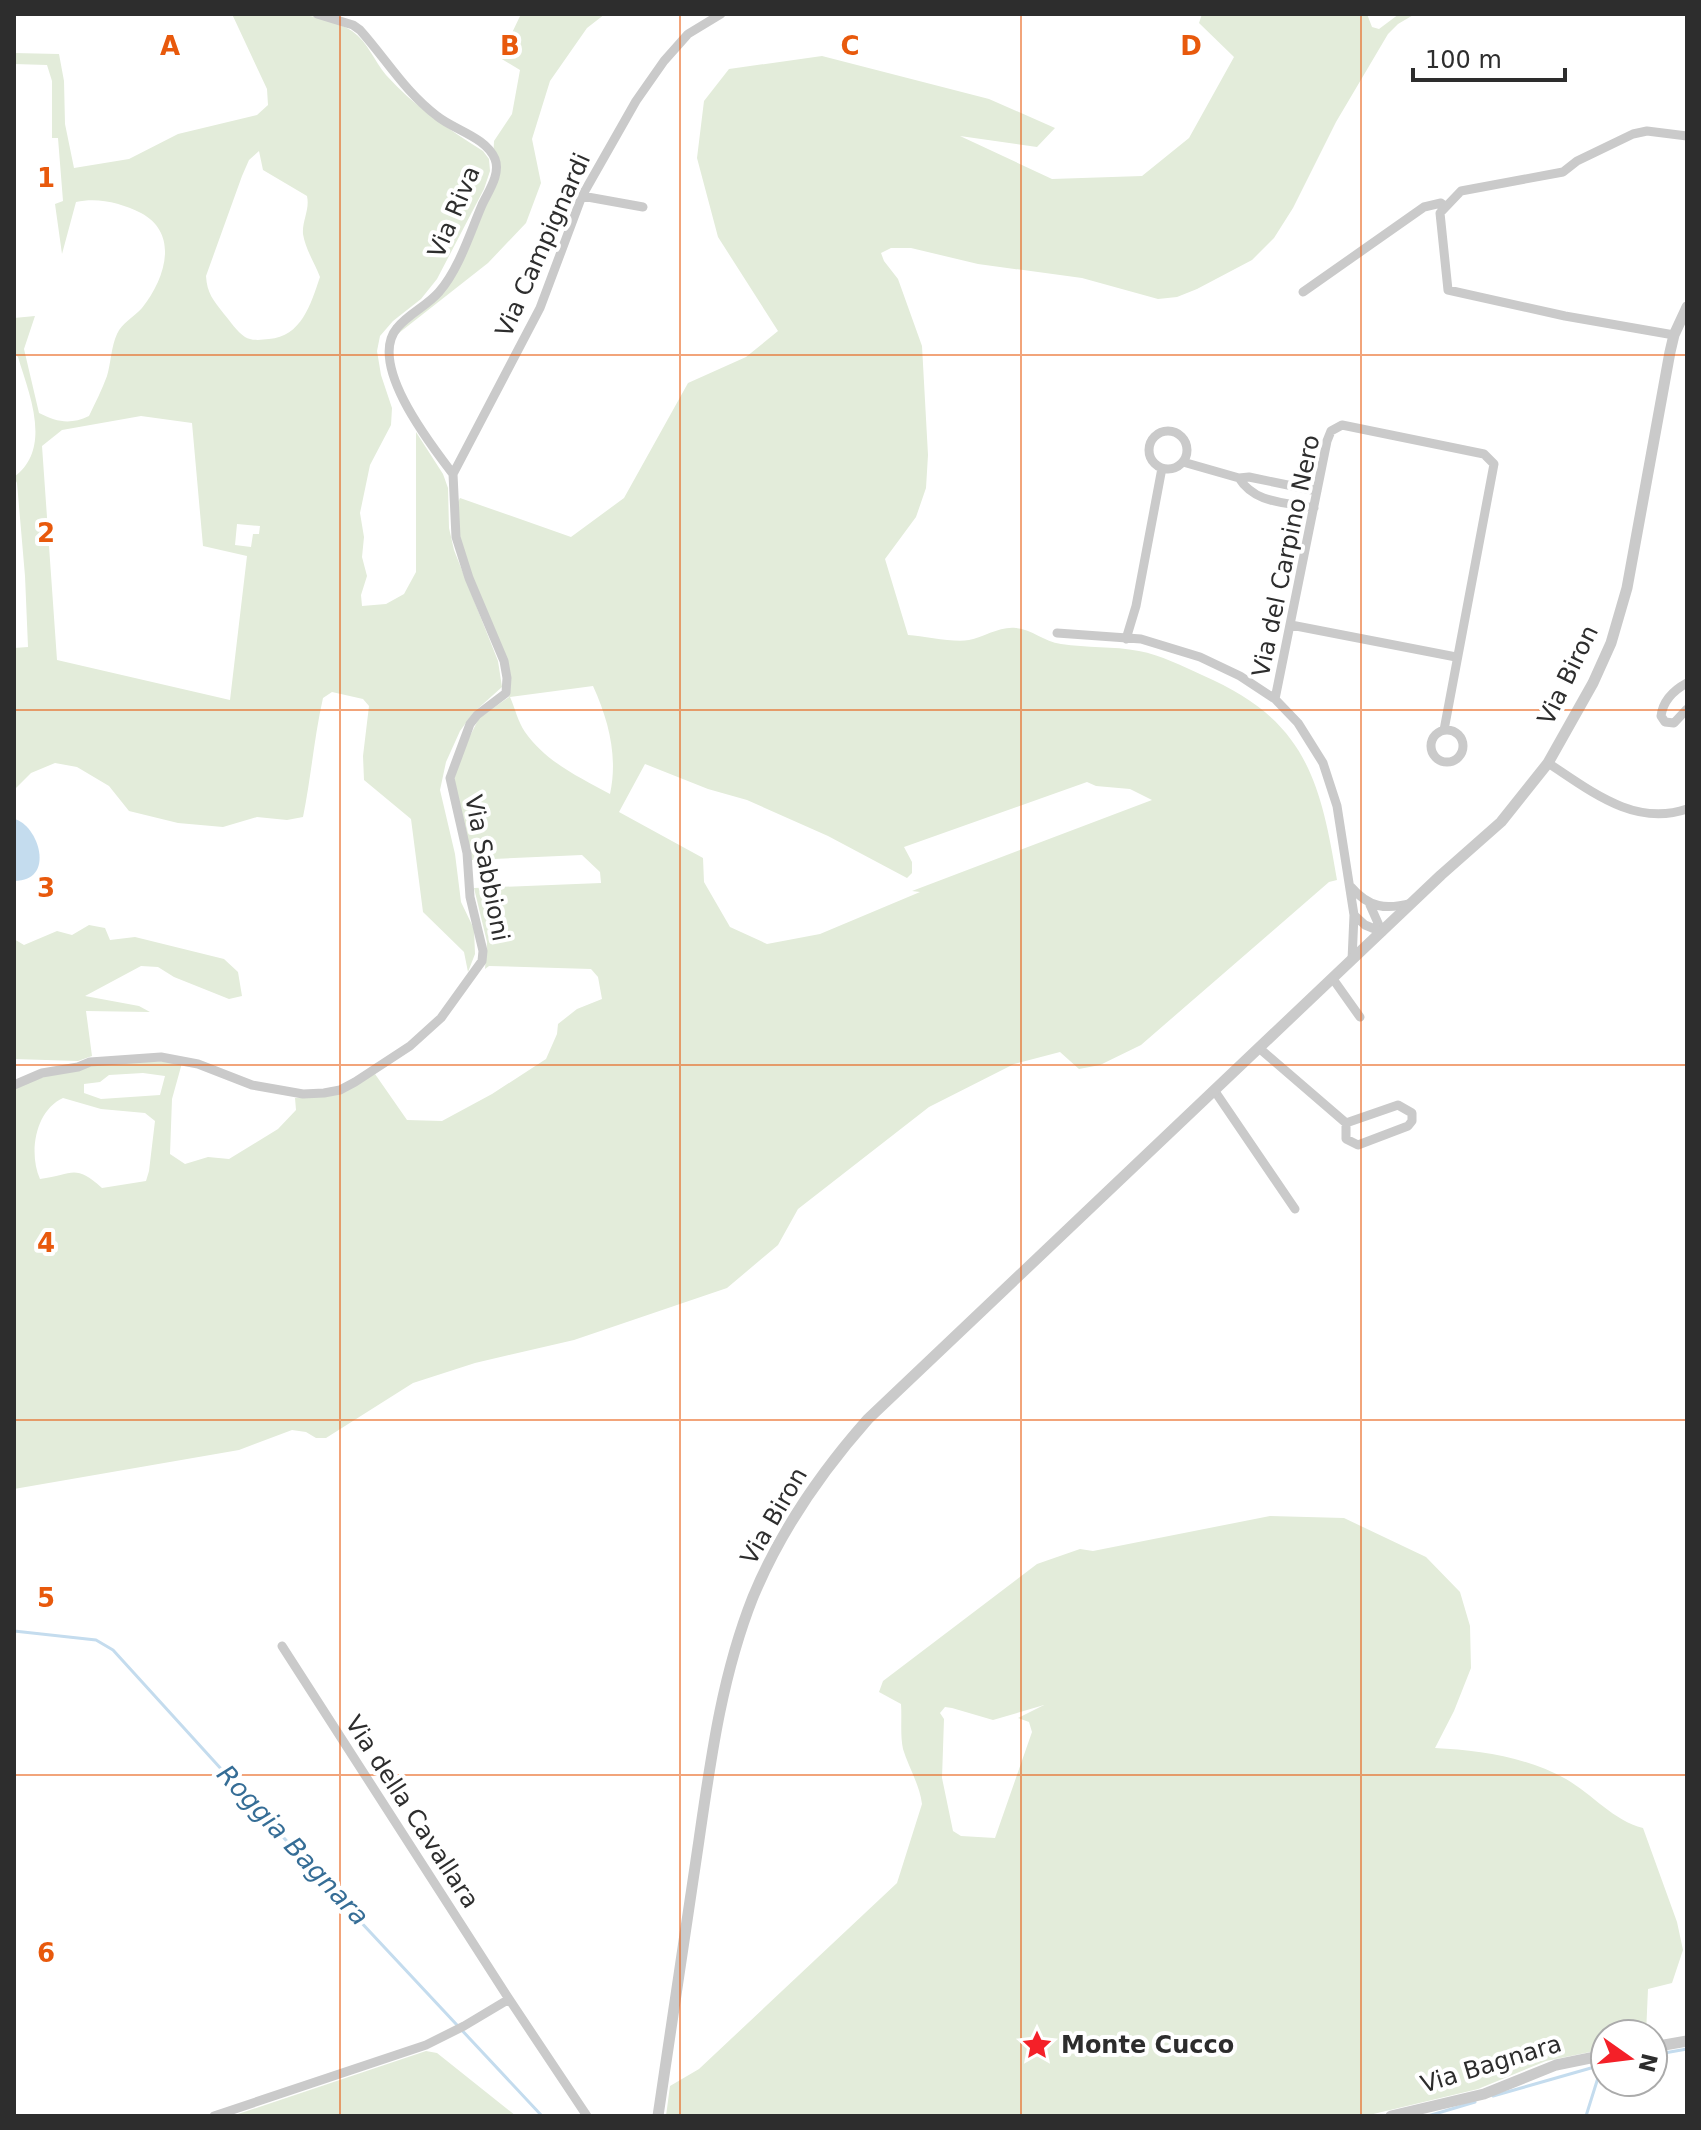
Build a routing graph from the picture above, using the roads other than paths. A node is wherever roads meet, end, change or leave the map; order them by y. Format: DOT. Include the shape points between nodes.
graph roads {
  1 [pos="317,14"];
  2 [pos="721,14"];
  3 [pos="1687,136"];
  4 [pos="582,196"];
  5 [pos="1445,206"];
  6 [pos="643,207"];
  7 [pos="1303,292"];
  8 [pos="1687,307"];
  9 [pos="1674,335"];
  10 [pos="1183,462"];
  11 [pos="1162,468"];
  12 [pos="453,474"];
  13 [pos="1239,478"];
  14 [pos="1317,491"];
  15 [pos="1314,508"];
  16 [pos="1291,625"];
  17 [pos="1057,633"];
  18 [pos="1126,639"];
  19 [pos="1456,657"];
  20 [pos="1687,683"];
  21 [pos="1275,699"];
  22 [pos="1687,709"];
  23 [pos="1444,730"];
  24 [pos="1548,763"];
  25 [pos="1687,809"];
  26 [pos="1351,887"];
  27 [pos="1415,902"];
  28 [pos="1370,905"];
  29 [pos="1354,915"];
  30 [pos="1382,932"];
  31 [pos="1352,960"];
  32 [pos="1333,979"];
  33 [pos="1360,1017"];
  34 [pos="1259,1048"];
  35 [pos="14,1085"];
  36 [pos="1214,1090"];
  37 [pos="1346,1123"];
  38 [pos="1295,1209"];
  39 [pos="282,1646"];
  40 [pos="509,1999"];
  41 [pos="1589,2058"];
  42 [pos="214,2116"];
  43 [pos="587,2116"];
  44 [pos="658,2116"];
  45 [pos="1391,2116"];
  1 -- 12 [label="street, Via Riva" via="360,30 420,102 494,156 492,184 441,290 390,340 390,357 410,417"];
  2 -- 4 [label="street, Via Campignardi" via="688,34 664,61"];
  3 -- 5 [label="street" via="1633,134 1563,172 1461,191"];
  4 -- 6 [label="street"];
  4 -- 12 [label="street, Via Campignardi" via="540,308"];
  5 -- 7 [label="street" via="1424,207"];
  5 -- 9 [label="street" via="1440,213 1448,290"];
  8 -- 9 [label="street, Via Biron"];
  9 -- 24 [label="street, Via Biron" via="1627,588 1611,643"];
  10 -- 11 [label="street"];
  10 -- 11 [label="street" via="1183,439 1166,432 1155,437 1150,448 1152,460"];
  10 -- 13 [label="street"];
  11 -- 18 [label="street"];
  12 -- 35 [label="street, Via Sabbioni" via="458,546 507,678 506,693 470,724 450,778 483,951 472,979 410,1046 340,1090 303,1094 252,1085 198,1064 161,1057 90,1062"];
  13 -- 14 [label="street"];
  13 -- 15 [label="street" via="1258,497"];
  14 -- 15 [label="street, Via del Carpino Nero"];
  14 -- 19 [label="street, Via del Carpino Nero" via="1327,441 1342,425 1491,458 1494,473"];
  15 -- 16 [label="street, Via del Carpino Nero"];
  16 -- 19 [label="street"];
  16 -- 21 [label="street, Via del Carpino Nero"];
  17 -- 18 [label="street"];
  18 -- 21 [label="street" via="1200,657"];
  19 -- 23 [label="street, Via del Carpino Nero"];
  20 -- 22 [label="street" via="1662,706 1661,716 1674,723"];
  21 -- 26 [label="street" via="1323,763 1337,806"];
  24 -- 25 [label="street" via="1638,813 1666,816"];
  24 -- 27 [label="street, Via Biron" via="1501,822"];
  26 -- 28 [label="street"];
  26 -- 29 [label="street"];
  27 -- 28 [label="street"];
  27 -- 30 [label="street, Via Biron"];
  28 -- 30 [label="street"];
  29 -- 30 [label="street"];
  29 -- 31 [label="street"];
  30 -- 31 [label="street, Via Biron"];
  31 -- 32 [label="street, Via Biron"];
  32 -- 33 [label="street"];
  32 -- 34 [label="street, Via Biron"];
  34 -- 36 [label="street, Via Biron"];
  34 -- 37 [label="street"];
  36 -- 38 [label="street"];
  36 -- 44 [label="street, Via Biron" via="868,1419 796,1513 754,1596 720,1708"];
  37 -- 37 [label="street" via="1398,1105 1412,1113 1408,1126 1358,1145 1346,1139"];
  39 -- 40 [label="street, Via della Cavallara"];
  40 -- 42 [label="street" via="426,2045"];
  40 -- 43 [label="street, Via della Cavallara"];
  41 -- 45 [label="street, Via Bagnara" via="1556,2065 1484,2094"];
}
